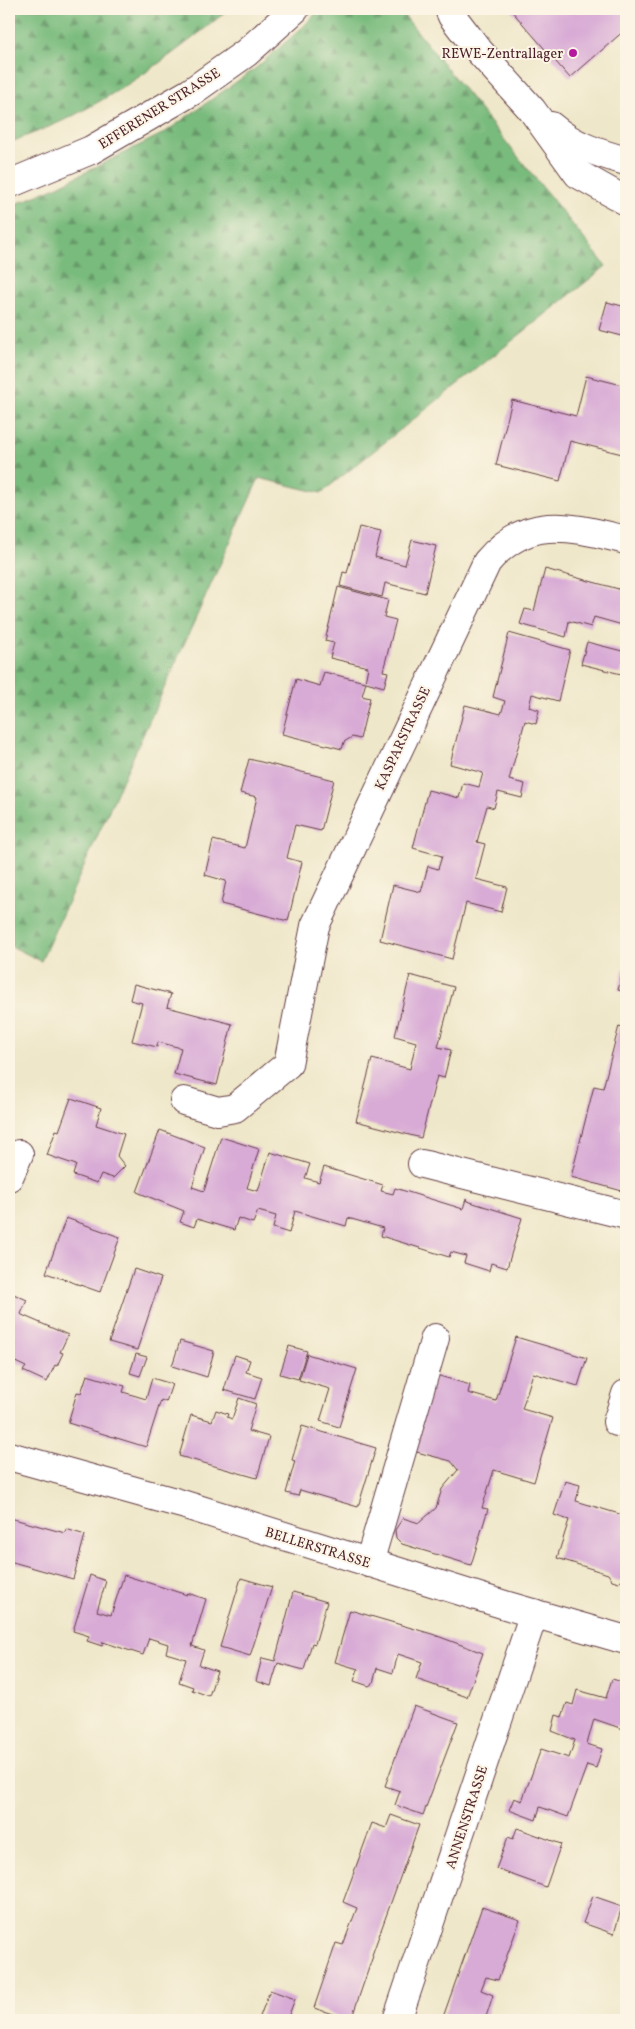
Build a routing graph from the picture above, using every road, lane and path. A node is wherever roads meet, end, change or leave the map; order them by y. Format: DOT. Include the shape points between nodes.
graph roads {
  1 [pos="295,9"];
  2 [pos="448,9"];
  3 [pos="532,110"];
  4 [pos="626,161"];
  5 [pos="9,184"];
  6 [pos="626,201"];
  7 [pos="626,540"];
  8 [pos="184,1101"];
  9 [pos="422,1164"];
  10 [pos="626,1215"];
  11 [pos="435,1338"];
  12 [pos="626,1394"];
  13 [pos="618,1422"];
  14 [pos="9,1456"];
  15 [pos="369,1562"];
  16 [pos="534,1613"];
  17 [pos="626,1640"];
  18 [pos="397,2020"];
  1 -- 5 [label="street, EFFERENER STRASSE" via="246,54 192,92 91,150"];
  2 -- 3 [label="street" via="479,51"];
  3 -- 4 [label="street" via="566,139 594,152"];
  3 -- 6 [label="street" via="578,174"];
  7 -- 8 [label="street, KASPARSTRASSE" via="556,526 532,530 497,549 487,562 315,926 288,1064 235,1108 218,1111"];
  9 -- 10 [label="street"];
  11 -- 15 [label="street"];
  12 -- 13 [label="street"];
  14 -- 15 [label="street, BELLERSTRASSE" via="182,1504"];
  15 -- 16 [label="street, BELLERSTRASSE"];
  16 -- 17 [label="street, BELLERSTRASSE"];
  16 -- 18 [label="street, ANNENSTRASSE"];
}
